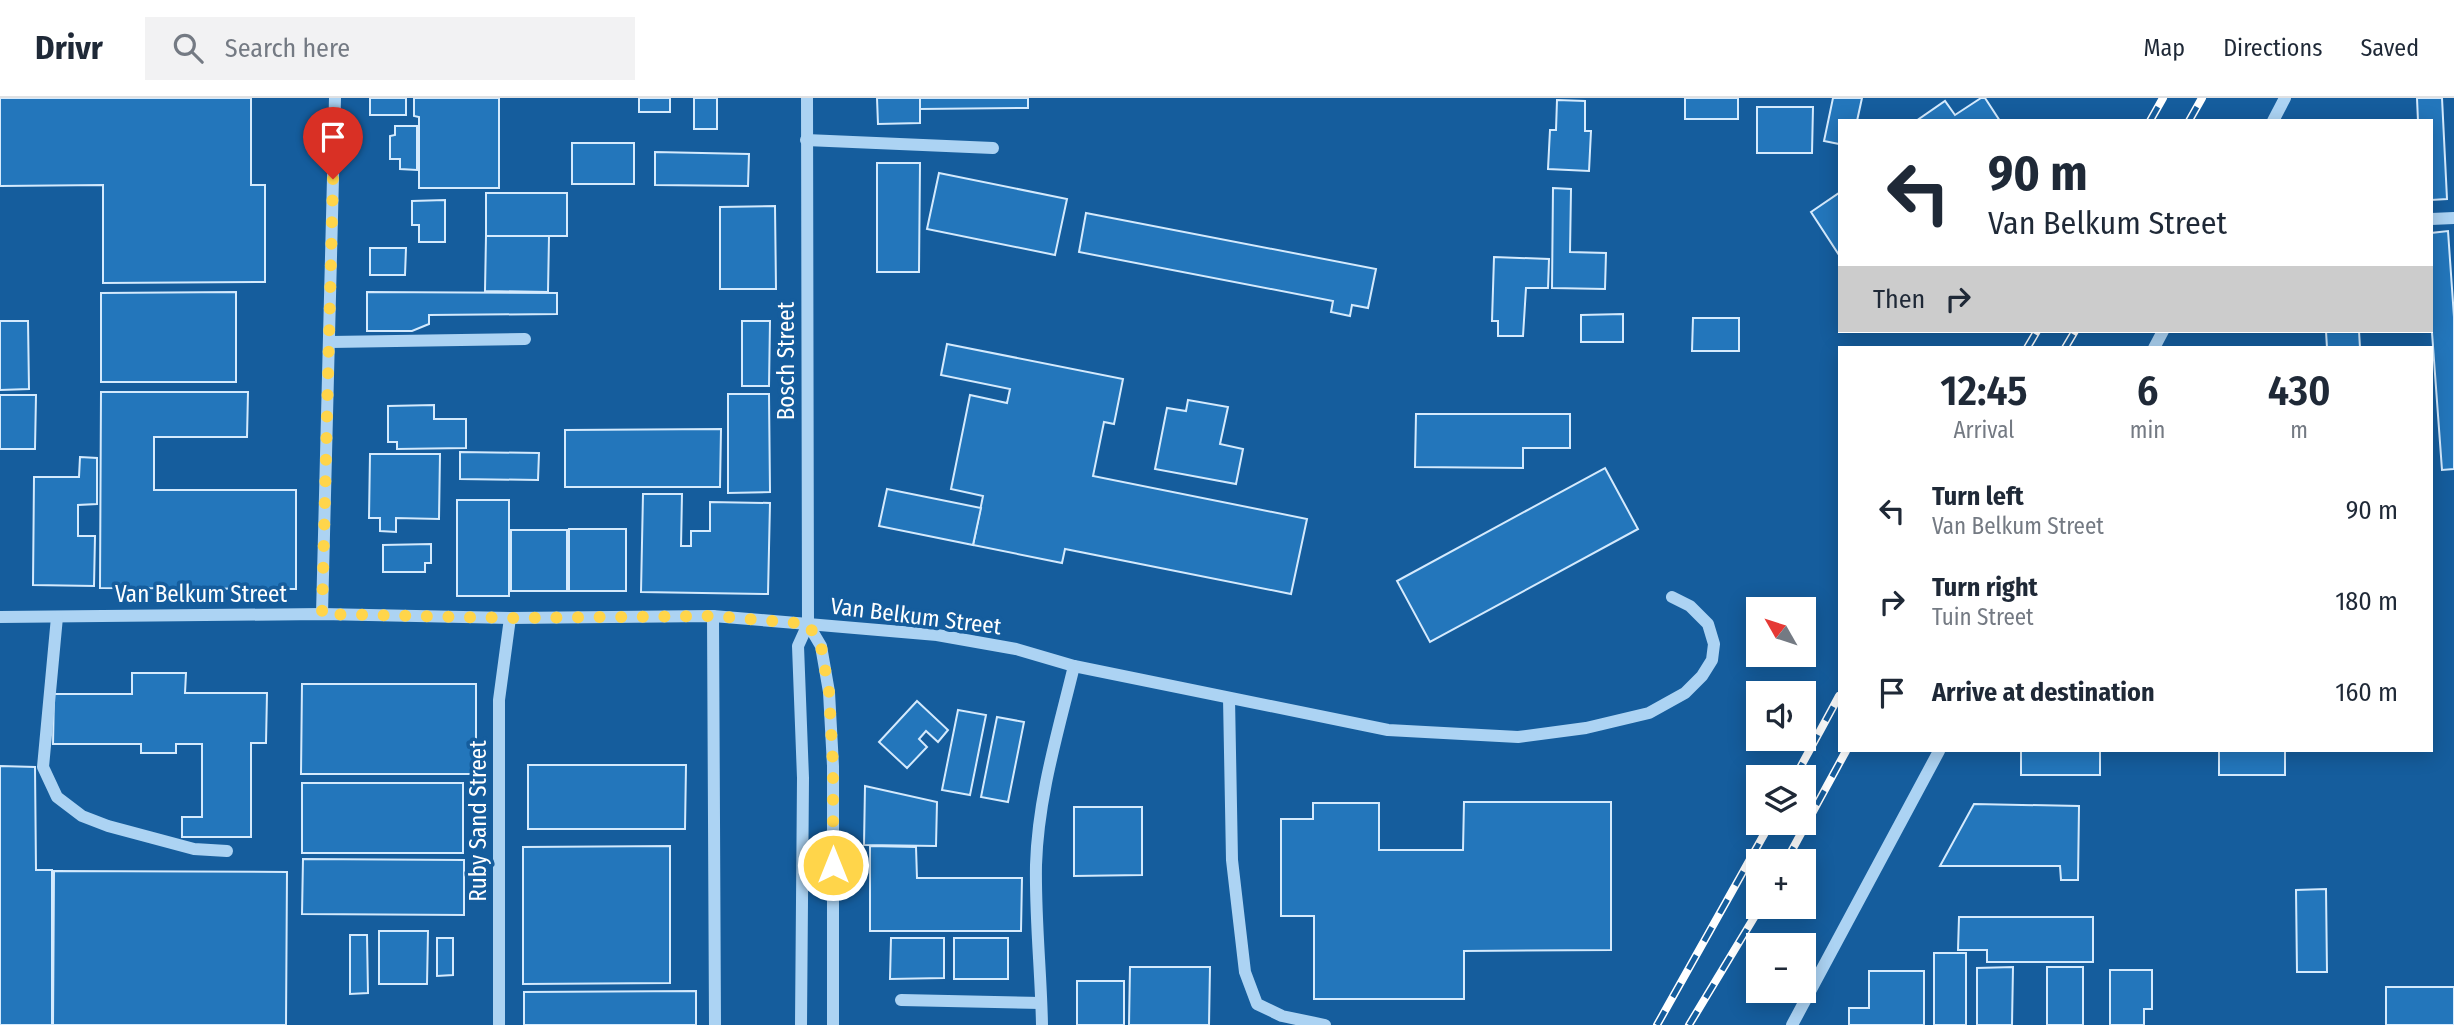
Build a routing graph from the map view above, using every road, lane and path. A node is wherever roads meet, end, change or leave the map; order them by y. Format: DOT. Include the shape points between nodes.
graph roads {
  1 [pos="335,98"];
  2 [pos="807,98"];
  3 [pos="2285,98"];
  4 [pos="2274,119"];
  5 [pos="806,140"];
  6 [pos="993,148"];
  7 [pos="2454,218"];
  8 [pos="2433,219"];
  9 [pos="525,339"];
  10 [pos="330,342"];
  11 [pos="1672,597"];
  12 [pos="322,614"];
  13 [pos="713,616"];
  14 [pos="0,617"];
  15 [pos="57,617"];
  16 [pos="510,618"];
  17 [pos="808,624"];
  18 [pos="1074,666"];
  19 [pos="1229,698"];
  20 [pos="1938,752"];
  21 [pos="227,851"];
  22 [pos="901,1000"];
  23 [pos="1041,1003"];
  24 [pos="499,1025"];
  25 [pos="715,1025"];
  26 [pos="801,1025"];
  27 [pos="833,1025"];
  28 [pos="1042,1025"];
  29 [pos="1325,1025"];
  30 [pos="1792,1025"];
  1 -- 10 [label="street"];
  2 -- 5 [label="street, Bosch Street"];
  3 -- 4 [label="street"];
  5 -- 6 [label="street"];
  5 -- 17 [label="street, Bosch Street"];
  7 -- 8 [label="street"];
  9 -- 10 [label="street"];
  10 -- 12 [label="street"];
  11 -- 19 [label="street, Van Belkum Street" via="1690,606 1708,624 1714,644 1712,660 1702,676 1685,693 1649,713 1586,728 1518,737 1388,730"];
  12 -- 15 [label="street, Van Belkum Street"];
  12 -- 16 [label="street, Van Belkum Street"];
  13 -- 16 [label="street, Van Belkum Street"];
  13 -- 17 [label="street, Van Belkum Street"];
  13 -- 25 [label="street"];
  14 -- 15 [label="street, Van Belkum Street"];
  15 -- 21 [label="street" via="43,767 57,797 82,816 108,825 194,849"];
  16 -- 24 [label="street, Ruby Sand Street" via="499,700"];
  17 -- 18 [label="street, Van Belkum Street" via="937,635 1016,649"];
  17 -- 26 [label="street, Bosch Street" via="798,646 803,779"];
  17 -- 27 [label="street, Bosch Street" via="821,646 829,692"];
  18 -- 19 [label="street, Van Belkum Street"];
  18 -- 23 [label="street" via="1040,813 1036,865"];
  19 -- 29 [label="street" via="1233,860 1245,972 1257,1003 1282,1016"];
  20 -- 30 [label="street"];
  22 -- 23 [label="street"];
  23 -- 28 [label="street"];
}
